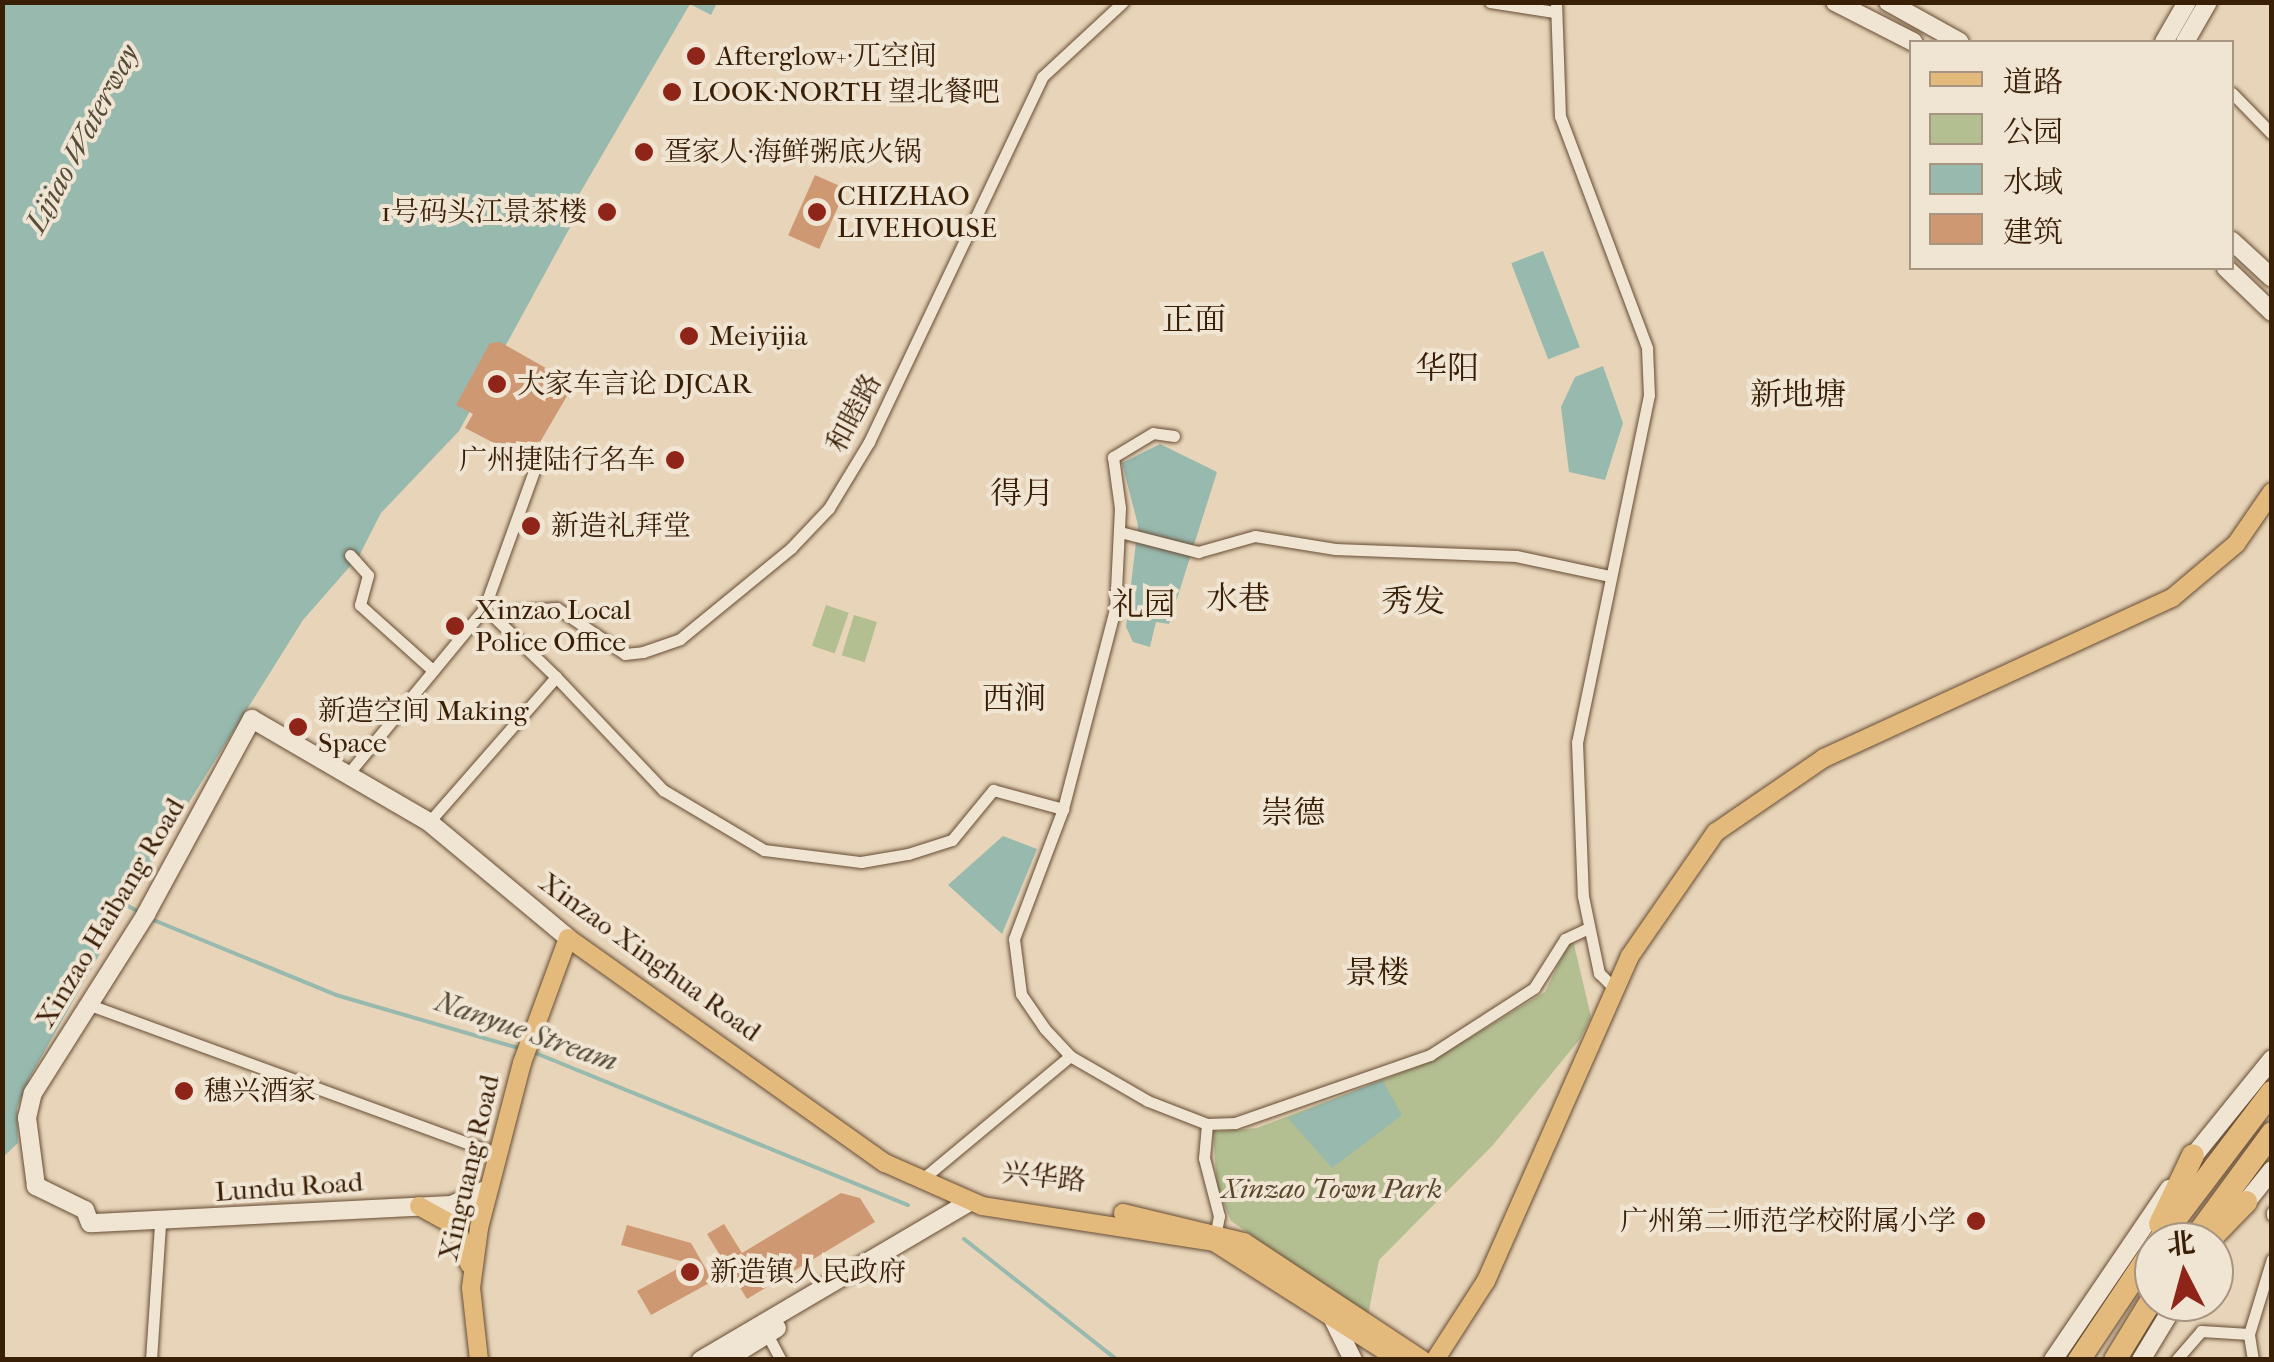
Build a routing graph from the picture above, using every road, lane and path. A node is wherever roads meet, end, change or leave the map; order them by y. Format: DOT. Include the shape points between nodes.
graph roads {
  1 [pos="1124,2"];
  2 [pos="1490,2"];
  3 [pos="1836,2"];
  4 [pos="1888,2"];
  5 [pos="2187,2"];
  6 [pos="2208,2"];
  7 [pos="1555,7"];
  8 [pos="1909,40"];
  9 [pos="1956,40"];
  10 [pos="2165,40"];
  11 [pos="2186,40"];
  12 [pos="2234,95"];
  13 [pos="2272,134"];
  14 [pos="2234,243"];
  15 [pos="2228,270"];
  16 [pos="2272,278"];
  17 [pos="2272,312"];
  18 [pos="1174,436"];
  19 [pos="535,468"];
  20 [pos="2272,492"];
  21 [pos="1120,532"];
  22 [pos="350,556"];
  23 [pos="1609,576"];
  24 [pos="484,609"];
  25 [pos="499,621"];
  26 [pos="430,667"];
  27 [pos="556,678"];
  28 [pos="252,719"];
  29 [pos="348,774"];
  30 [pos="1063,809"];
  31 [pos="430,822"];
  32 [pos="1589,928"];
  33 [pos="568,938"];
  34 [pos="1614,988"];
  35 [pos="90,1005"];
  36 [pos="1070,1056"];
  37 [pos="2272,1060"];
  38 [pos="2272,1092"];
  39 [pos="1207,1124"];
  40 [pos="2272,1133"];
  41 [pos="498,1154"];
  42 [pos="2193,1155"];
  43 [pos="2272,1170"];
  44 [pos="920,1181"];
  45 [pos="488,1189"];
  46 [pos="2246,1202"];
  47 [pos="975,1204"];
  48 [pos="419,1206"];
  49 [pos="90,1222"];
  50 [pos="2160,1222"];
  51 [pos="2173,1222"];
  52 [pos="2207,1222"];
  53 [pos="2226,1222"];
  54 [pos="2232,1222"];
  55 [pos="160,1224"];
  56 [pos="1216,1237"];
  57 [pos="2272,1259"];
  58 [pos="2134,1275"];
  59 [pos="472,1278"];
  60 [pos="1324,1306"];
  61 [pos="2138,1322"];
  62 [pos="2164,1322"];
  63 [pos="767,1334"];
  64 [pos="2248,1334"];
  65 [pos="1401,1355"];
  66 [pos="152,1360"];
  67 [pos="479,1360"];
  68 [pos="702,1360"];
  69 [pos="726,1360"];
  70 [pos="781,1360"];
  71 [pos="1354,1360"];
  72 [pos="1435,1360"];
  73 [pos="2053,1360"];
  74 [pos="2079,1360"];
  75 [pos="2115,1360"];
  76 [pos="2141,1360"];
  77 [pos="2176,1360"];
  78 [pos="2253,1360"];
  1 -- 25 [label="street, 和睦路" via="1042,77 869,442 828,508 791,548 680,639 643,652 624,654 556,608 514,611"];
  2 -- 7 [label="street"];
  3 -- 8 [label="main road"];
  4 -- 9 [label="main road"];
  5 -- 10 [label="main road"];
  6 -- 11 [label="main road"];
  7 -- 23 [label="street" via="1560,116 1647,348 1648,395"];
  12 -- 13 [label="street"];
  14 -- 16 [label="main road"];
  15 -- 17 [label="main road"];
  18 -- 21 [label="street" via="1154,434 1112,457"];
  19 -- 24 [label="street"];
  20 -- 34 [label="main road" via="2236,544 2172,598 1824,758 1753,801 1674,882"];
  21 -- 23 [label="street" via="1198,552 1256,536 1335,549 1516,556"];
  21 -- 30 [label="street" via="1115,609"];
  22 -- 26 [label="street" via="368,575 360,605"];
  23 -- 32 [label="street" via="1577,742"];
  24 -- 25 [label="street"];
  24 -- 26 [label="street"];
  25 -- 27 [label="street"];
  26 -- 29 [label="street"];
  27 -- 30 [label="street" via="663,790 764,850 861,862 908,854 952,840 993,790"];
  27 -- 31 [label="street"];
  28 -- 29 [label="main road, Xinzao Xinghua Road"];
  28 -- 35 [label="main road, Xinzao Haibang Road"];
  29 -- 31 [label="main road, Xinzao Xinghua Road"];
  30 -- 36 [label="street" via="1014,939 1013,966 1021,994"];
  31 -- 33 [label="main road, Xinzao Xinghua Road"];
  32 -- 34 [label="street" via="1599,973"];
  32 -- 39 [label="street" via="1566,940 1534,988 1430,1055 1235,1123"];
  33 -- 41 [label="main road, Xinguang Road" via="533,1029"];
  33 -- 44 [label="main road, Xinzao Xinghua Road"];
  34 -- 72 [label="main road" via="1486,1281"];
  35 -- 41 [label="street"];
  35 -- 49 [label="main road, Xinzao Haibang Road" via="33,1093 26,1131 36,1186 84,1210"];
  36 -- 39 [label="street"];
  36 -- 44 [label="street"];
  37 -- 42 [label="main road"];
  38 -- 51 [label="highway"];
  39 -- 56 [label="street" via="1204,1158"];
  40 -- 52 [label="highway"];
  41 -- 45 [label="main road, Xinguang Road"];
  42 -- 50 [label="highway"];
  42 -- 73 [label="main road"];
  43 -- 46 [label="main road"];
  44 -- 47 [label="main road, Xinzao Xinghua Road"];
  45 -- 48 [label="main road, Lundu Road" via="466,1203"];
  45 -- 59 [label="main road, Xinguang Road"];
  46 -- 53 [label="highway"];
  46 -- 54 [label="main road"];
  47 -- 56 [label="main road, 兴华路"];
  47 -- 63 [label="main road"];
  47 -- 68 [label="main road"];
  48 -- 55 [label="main road, Lundu Road"];
  48 -- 59 [label="main road" via="457,1226"];
  49 -- 55 [label="main road, Lundu Road"];
  55 -- 66 [label="street"];
  56 -- 60 [label="main road, 兴华路"];
  56 -- 65 [label="main road, 兴华路" via="1282,1264"];
  57 -- 64 [label="street"];
  58 -- 74 [label="highway"];
  59 -- 67 [label="main road, Xinguang Road"];
  60 -- 65 [label="main road, 兴华路"];
  60 -- 71 [label="main road"];
  61 -- 75 [label="highway"];
  62 -- 76 [label="main road"];
  63 -- 69 [label="main road"];
  63 -- 70 [label="street"];
  64 -- 77 [label="street" via="2201,1331"];
  64 -- 78 [label="street"];
}
